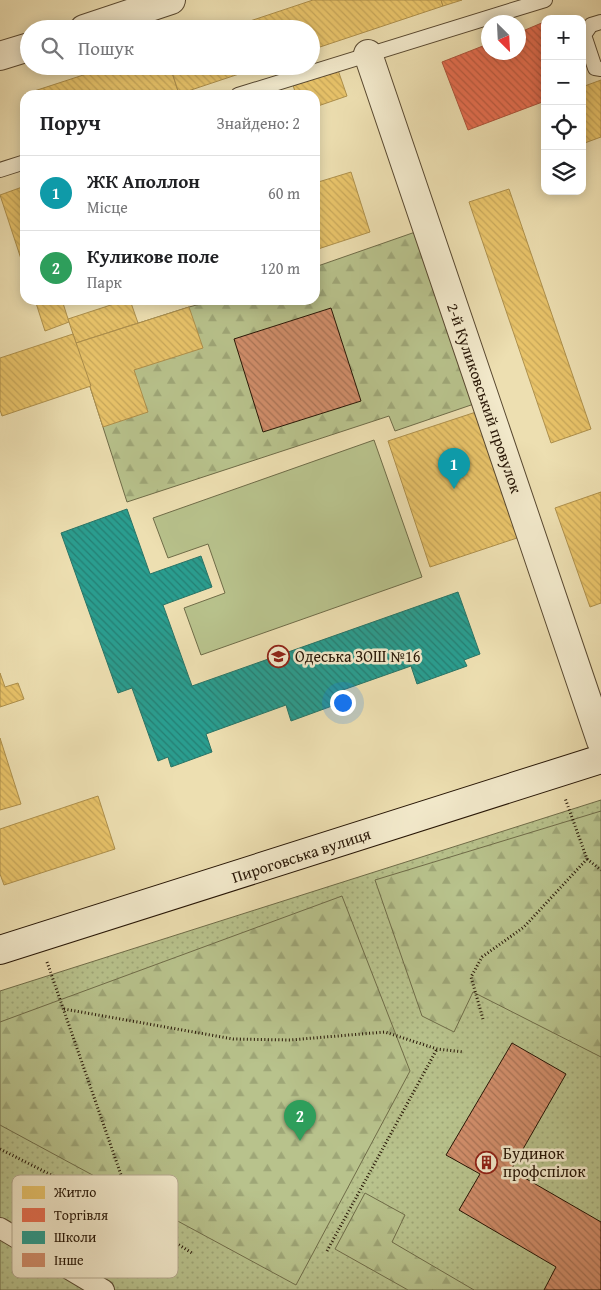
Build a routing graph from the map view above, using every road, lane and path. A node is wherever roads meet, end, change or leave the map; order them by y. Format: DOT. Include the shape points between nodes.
graph roads {
  1 [pos="171,0"];
  2 [pos="546,0"];
  3 [pos="111,20"];
  4 [pos="601,22"];
  5 [pos="20,50"];
  6 [pos="368,54"];
  7 [pos="0,56"];
  8 [pos="320,69"];
  9 [pos="601,69"];
  10 [pos="301,75"];
  11 [pos="254,90"];
  12 [pos="20,164"];
  13 [pos="0,170"];
  14 [pos="601,741"];
  15 [pos="601,760"];
  16 [pos="556,774"];
  17 [pos="588,859"];
  18 [pos="601,870"];
  19 [pos="38,938"];
  20 [pos="0,950"];
  21 [pos="64,1009"];
  22 [pos="483,1019"];
  23 [pos="437,1049"];
  24 [pos="464,1052"];
  25 [pos="0,1149"];
  26 [pos="51,1175"];
  27 [pos="121,1175"];
  28 [pos="0,1228"];
  29 [pos="12,1235"];
  30 [pos="178,1244"];
  31 [pos="327,1251"];
  32 [pos="192,1253"];
  33 [pos="84,1278"];
  34 [pos="104,1290"];
  1 -- 3 [label="street"];
  2 -- 6 [label="lane"];
  4 -- 9 [label="lane" via="591,26 584,35 595,68"];
  5 -- 7 [label="street"];
  6 -- 8 [label="lane"];
  6 -- 14 [label="street, 2-й Куликовський провулок"];
  10 -- 11 [label="lane"];
  12 -- 13 [label="lane"];
  15 -- 16 [label="street, Пироговська вулиця"];
  16 -- 17 [label="path"];
  16 -- 19 [label="street, Пироговська вулиця"];
  17 -- 18 [label="path"];
  17 -- 22 [label="path" via="524,927 482,957 471,977"];
  19 -- 20 [label="street, Пироговська вулиця"];
  19 -- 21 [label="path"];
  21 -- 23 [label="path" via="233,1039 290,1040 385,1032"];
  21 -- 27 [label="path"];
  23 -- 24 [label="path"];
  23 -- 31 [label="path"];
  25 -- 26 [label="path"];
  28 -- 29 [label="street"];
  30 -- 32 [label="path"];
  33 -- 34 [label="street"];
}
